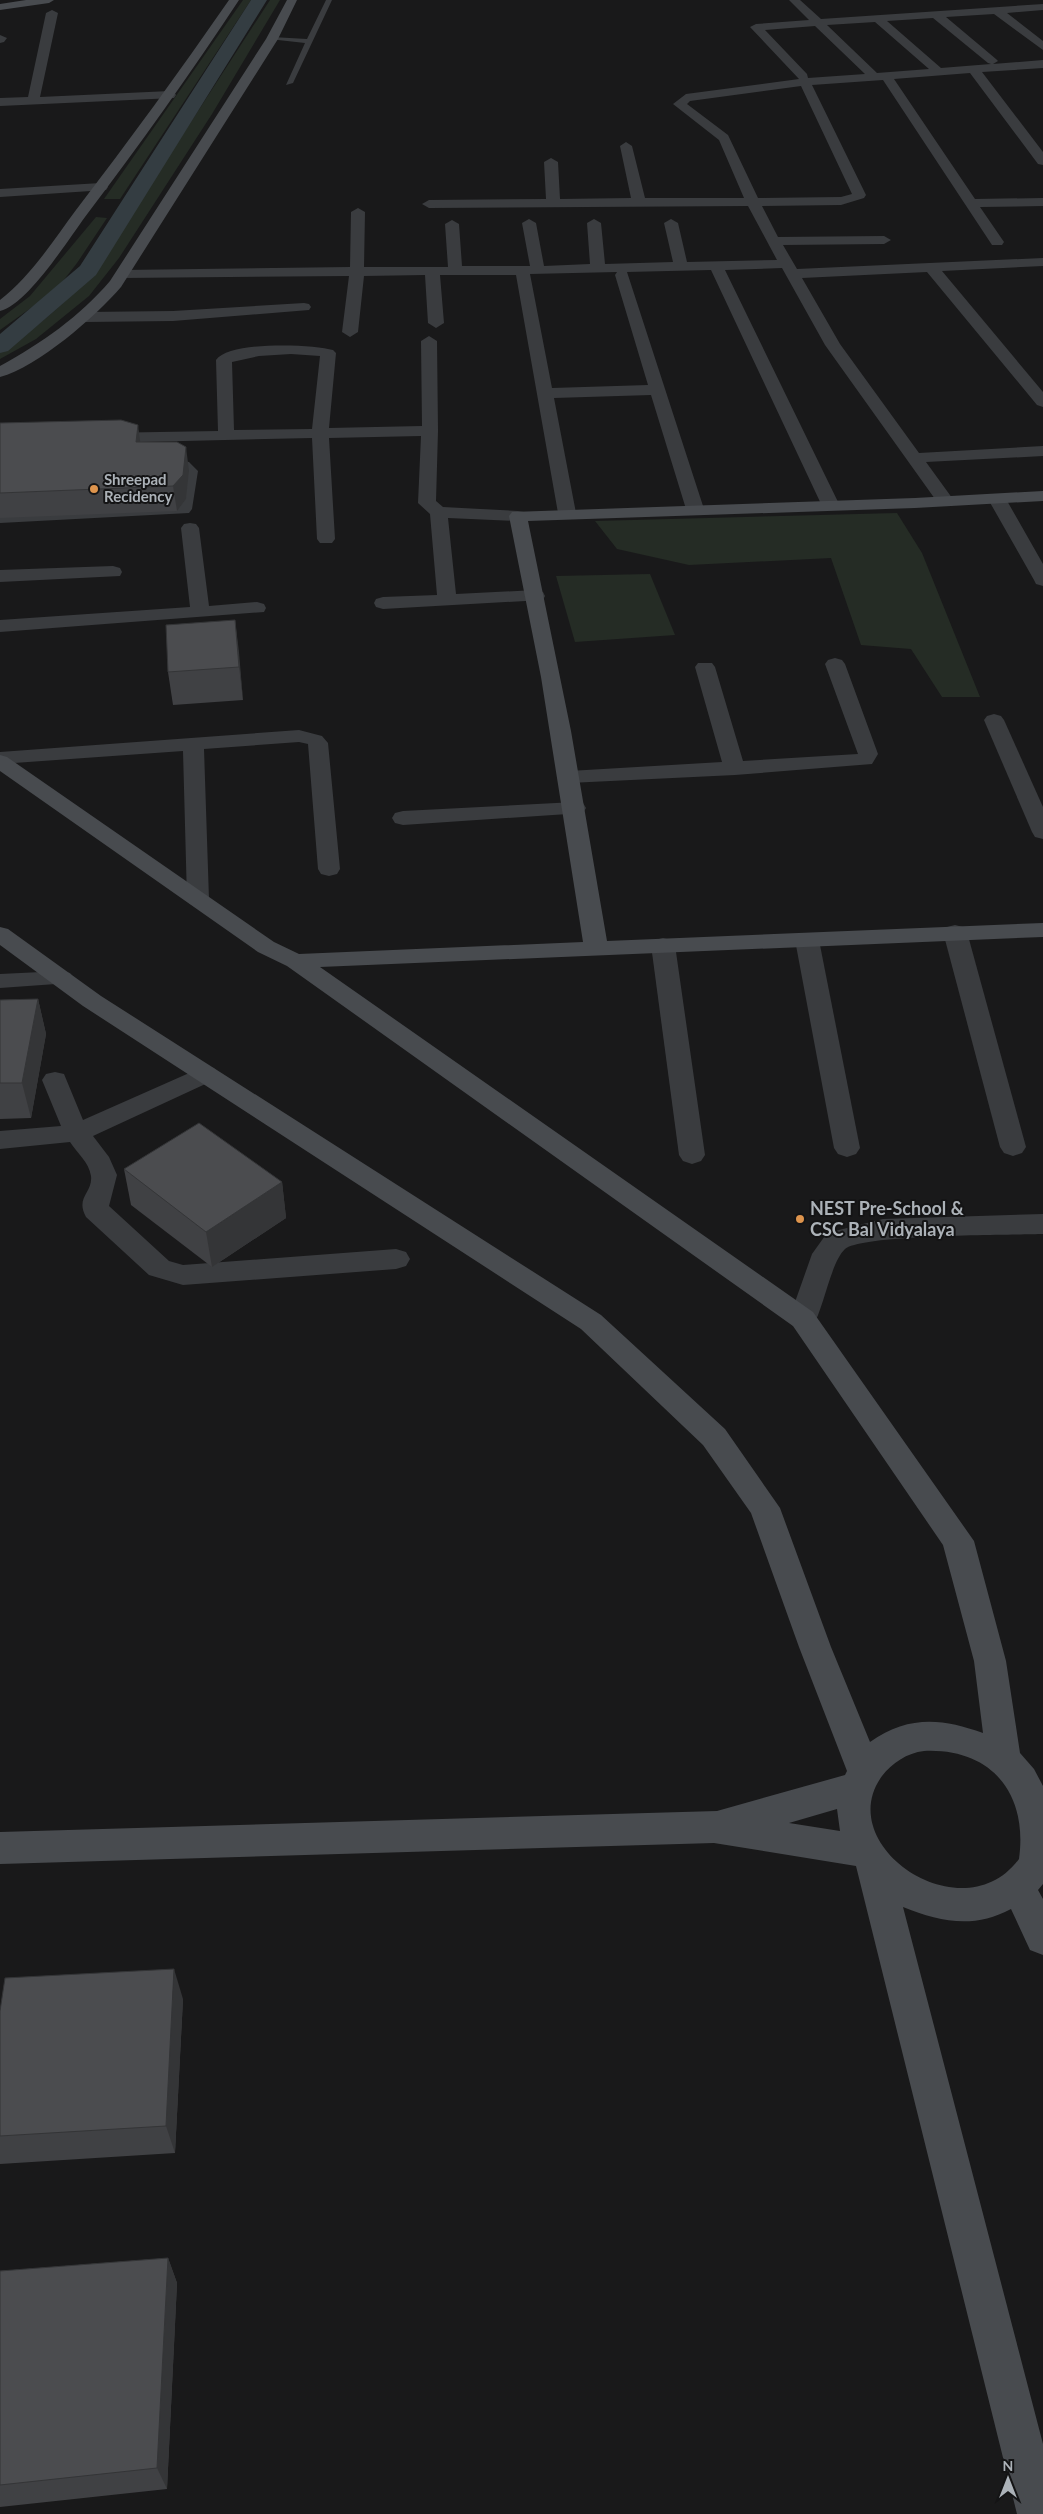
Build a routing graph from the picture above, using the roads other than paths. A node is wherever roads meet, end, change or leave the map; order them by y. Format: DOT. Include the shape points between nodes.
graph roads {
  1 [pos="49,0"];
  2 [pos="234,0"];
  3 [pos="292,0"];
  4 [pos="329,0"];
  5 [pos="794,0"];
  6 [pos="988,0"];
  7 [pos="868,6"];
  8 [pos="0,7"];
  9 [pos="1043,7"];
  10 [pos="1000,10"];
  11 [pos="937,11"];
  12 [pos="52,13"];
  13 [pos="880,18"];
  14 [pos="817,22"];
  15 [pos="272,39"];
  16 [pos="309,41"];
  17 [pos="1043,47"];
  18 [pos="992,62"];
  19 [pos="1043,64"];
  20 [pos="935,68"];
  21 [pos="974,70"];
  22 [pos="871,73"];
  23 [pos="887,77"];
  24 [pos="804,80"];
  25 [pos="289,83"];
  26 [pos="170,95"];
  27 [pos="33,101"];
  28 [pos="0,102"];
  29 [pos="626,146"];
  30 [pos="1043,161"];
  31 [pos="552,162"];
  32 [pos="101,188"];
  33 [pos="0,193"];
  34 [pos="639,202"];
  35 [pos="752,202"];
  36 [pos="1043,202"];
  37 [pos="553,203"];
  38 [pos="971,203"];
  39 [pos="429,204"];
  40 [pos="358,212"];
  41 [pos="529,223"];
  42 [pos="594,223"];
  43 [pos="671,223"];
  44 [pos="452,224"];
  45 [pos="884,240"];
  46 [pos="774,242"];
  47 [pos="997,242"];
  48 [pos="1043,262"];
  49 [pos="681,266"];
  50 [pos="716,266"];
  51 [pos="930,267"];
  52 [pos="598,268"];
  53 [pos="790,269"];
  54 [pos="432,271"];
  55 [pos="455,271"];
  56 [pos="357,272"];
  57 [pos="530,272"];
  58 [pos="302,273"];
  59 [pos="122,274"];
  60 [pos="622,276"];
  61 [pos="0,307"];
  62 [pos="304,307"];
  63 [pos="86,317"];
  64 [pos="436,323"];
  65 [pos="350,332"];
  66 [pos="429,341"];
  67 [pos="306,350"];
  68 [pos="0,372"];
  69 [pos="658,390"];
  70 [pos="545,393"];
  71 [pos="1043,402"];
  72 [pos="430,431"];
  73 [pos="320,432"];
  74 [pos="226,436"];
  75 [pos="1043,451"];
  76 [pos="140,457"];
  77 [pos="914,458"];
  78 [pos="168,466"];
  79 [pos="137,493"];
  80 [pos="1043,496"];
  81 [pos="40,498"];
  82 [pos="997,499"];
  83 [pos="946,502"];
  84 [pos="832,506"];
  85 [pos="695,510"];
  86 [pos="439,512"];
  87 [pos="135,513"];
  88 [pos="567,513"];
  89 [pos="38,516"];
  90 [pos="518,516"];
  91 [pos="0,518"];
  92 [pos="190,528"];
  93 [pos="326,539"];
  94 [pos="112,572"];
  95 [pos="0,576"];
  96 [pos="1043,580"];
  97 [pos="536,596"];
  98 [pos="447,600"];
  99 [pos="383,603"];
  100 [pos="257,608"];
  101 [pos="200,612"];
  102 [pos="0,626"];
  103 [pos="835,664"];
  104 [pos="705,667"];
  105 [pos="994,720"];
  106 [pos="194,744"];
  107 [pos="0,760"];
  108 [pos="735,769"];
  109 [pos="569,777"];
  110 [pos="575,808"];
  111 [pos="403,818"];
  112 [pos="1043,832"];
  113 [pos="329,869"];
  114 [pos="198,899"];
  115 [pos="1043,930"];
  116 [pos="955,932"];
  117 [pos="0,934"];
  118 [pos="807,940"];
  119 [pos="663,944"];
  120 [pos="596,948"];
  121 [pos="294,961"];
  122 [pos="62,978"];
  123 [pos="0,982"];
  124 [pos="205,1074"];
  125 [pos="55,1080"];
  126 [pos="77,1134"];
  127 [pos="0,1140"];
  128 [pos="1013,1147"];
  129 [pos="847,1148"];
  130 [pos="692,1155"];
  131 [pos="1043,1224"];
  132 [pos="396,1259"];
  133 [pos="803,1319"];
  134 [pos="1024,1775"];
  135 [pos="860,1779"];
  136 [pos="714,1827"];
  137 [pos="0,1848"];
  138 [pos="870,1857"];
  139 [pos="1031,1875"];
  140 [pos="1043,1938"];
  141 [pos="1039,2514"];
  1 -- 8 [label="street"];
  2 -- 26 [label="street"];
  3 -- 15 [label="street"];
  4 -- 16 [label="lane"];
  5 -- 14 [label="street"];
  6 -- 10 [label="street"];
  7 -- 13 [label="street"];
  9 -- 10 [label="street"];
  10 -- 11 [label="street"];
  10 -- 17 [label="street"];
  11 -- 13 [label="street"];
  11 -- 18 [label="street"];
  12 -- 27 [label="street"];
  13 -- 14 [label="street"];
  13 -- 20 [label="street"];
  14 -- 22 [label="street"];
  14 -- 24 [label="street" via="755,29"];
  15 -- 16 [label="lane"];
  15 -- 59 [label="street"];
  16 -- 25 [label="lane"];
  19 -- 21 [label="street"];
  21 -- 23 [label="street"];
  21 -- 30 [label="street"];
  23 -- 24 [label="street"];
  23 -- 38 [label="street"];
  24 -- 35 [label="street" via="858,195 841,201"];
  24 -- 35 [label="street" via="686,98 679,104 724,138 734,154"];
  26 -- 27 [label="street"];
  26 -- 32 [label="street"];
  27 -- 28 [label="street"];
  29 -- 34 [label="street"];
  31 -- 37 [label="street"];
  32 -- 33 [label="street"];
  32 -- 61 [label="street" via="28,281"];
  34 -- 35 [label="street"];
  34 -- 37 [label="street"];
  35 -- 46 [label="street"];
  36 -- 38 [label="street"];
  37 -- 39 [label="street"];
  38 -- 47 [label="street"];
  40 -- 56 [label="street"];
  41 -- 57 [label="street"];
  42 -- 52 [label="street"];
  43 -- 49 [label="street"];
  44 -- 55 [label="street"];
  45 -- 46 [label="street"];
  46 -- 53 [label="street"];
  48 -- 51 [label="street"];
  49 -- 50 [label="street"];
  49 -- 52 [label="street"];
  50 -- 53 [label="street"];
  50 -- 84 [label="street"];
  51 -- 53 [label="street"];
  51 -- 71 [label="street"];
  52 -- 57 [label="street"];
  53 -- 77 [label="street" via="833,345"];
  54 -- 55 [label="street"];
  54 -- 56 [label="street"];
  54 -- 64 [label="street"];
  55 -- 57 [label="street"];
  56 -- 58 [label="street"];
  56 -- 65 [label="street"];
  57 -- 70 [label="street"];
  58 -- 59 [label="street"];
  58 -- 62 [label="street"];
  59 -- 63 [label="street" via="101,303"];
  60 -- 69 [label="street"];
  62 -- 63 [label="street" via="173,316"];
  62 -- 67 [label="street"];
  63 -- 68 [label="street" via="43,348"];
  66 -- 72 [label="street"];
  67 -- 73 [label="street" via="328,353"];
  67 -- 74 [label="street" via="238,354 224,360"];
  69 -- 70 [label="street"];
  69 -- 85 [label="street"];
  70 -- 88 [label="street"];
  72 -- 73 [label="street"];
  72 -- 86 [label="street" via="427,503"];
  73 -- 74 [label="street"];
  73 -- 93 [label="street"];
  74 -- 76 [label="street" via="87,441 131,444 141,448"];
  75 -- 77 [label="street"];
  77 -- 83 [label="street"];
  78 -- 87 [label="street" via="187,467 189,470 183,509"];
  79 -- 87 [label="street"];
  80 -- 82 [label="street"];
  81 -- 89 [label="street"];
  82 -- 83 [label="street"];
  82 -- 96 [label="street" via="1027,538"];
  83 -- 84 [label="street"];
  84 -- 85 [label="street"];
  85 -- 88 [label="street"];
  86 -- 90 [label="street"];
  86 -- 98 [label="street"];
  87 -- 89 [label="street"];
  88 -- 90 [label="street"];
  89 -- 91 [label="street"];
  90 -- 97 [label="street"];
  92 -- 101 [label="street"];
  94 -- 95 [label="street"];
  97 -- 98 [label="street"];
  97 -- 109 [label="street"];
  98 -- 99 [label="street"];
  100 -- 101 [label="street"];
  101 -- 102 [label="street"];
  103 -- 108 [label="street" via="868,754 865,760"];
  104 -- 108 [label="street"];
  105 -- 112 [label="street"];
  106 -- 107 [label="street"];
  106 -- 113 [label="street" via="299,736 315,740 318,743"];
  106 -- 114 [label="street"];
  107 -- 114 [label="street"];
  108 -- 109 [label="street"];
  109 -- 110 [label="street"];
  110 -- 111 [label="street"];
  110 -- 120 [label="street"];
  114 -- 121 [label="street" via="266,947"];
  115 -- 116 [label="street"];
  116 -- 118 [label="street"];
  116 -- 128 [label="street"];
  117 -- 122 [label="street"];
  118 -- 119 [label="street"];
  118 -- 129 [label="street"];
  119 -- 120 [label="street"];
  119 -- 130 [label="street"];
  120 -- 121 [label="street"];
  121 -- 133 [label="street"];
  122 -- 123 [label="street"];
  122 -- 124 [label="street"];
  124 -- 126 [label="street"];
  124 -- 135 [label="street" via="591,1322 714,1437 764,1508"];
  125 -- 126 [label="street"];
  126 -- 127 [label="street"];
  126 -- 132 [label="street" via="102,1166 104,1176 95,1197 96,1210 159,1268 171,1273 183,1275"];
  131 -- 133 [label="street" via="883,1229 837,1240 826,1254"];
  133 -- 134 [label="street" via="958,1541"];
  134 -- 135 [label="street" via="977,1744 947,1736 916,1737 896,1743 878,1755"];
  134 -- 139 [label="street" via="1039,1809 1042,1838"];
  135 -- 136 [label="street"];
  135 -- 138 [label="street" via="854,1816 856,1830"];
  136 -- 137 [label="street"];
  136 -- 138 [label="street"];
  138 -- 139 [label="street" via="880,1871 899,1886 930,1901 962,1906 993,1901"];
  138 -- 141 [label="street"];
  139 -- 140 [label="street"];
}
